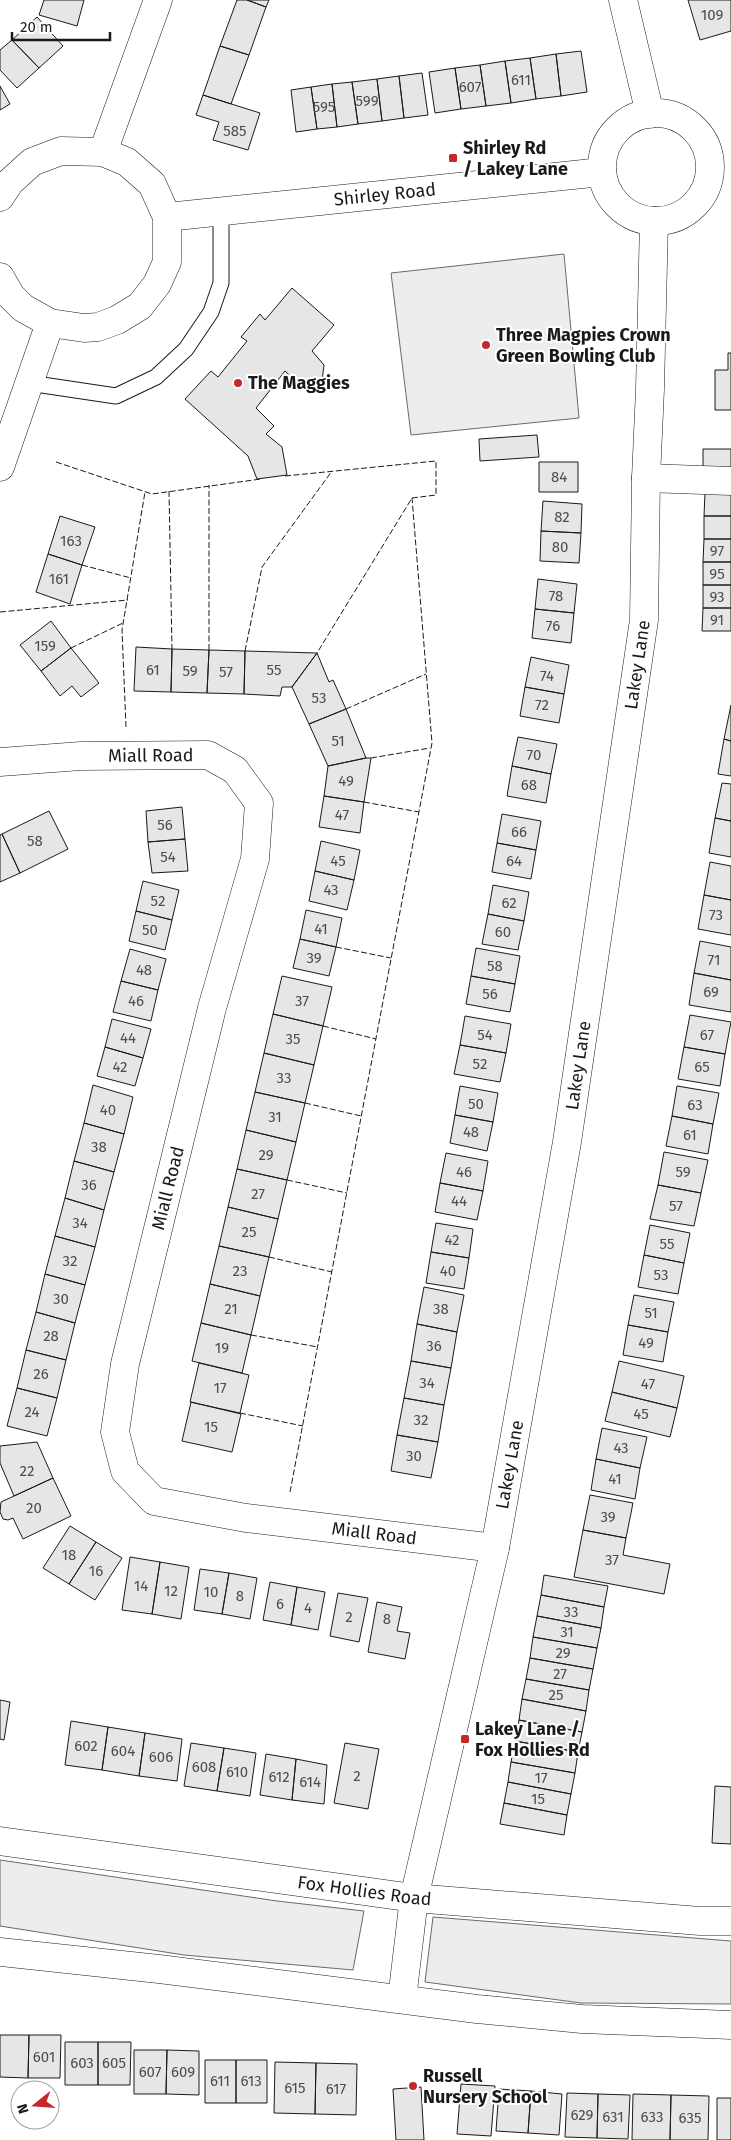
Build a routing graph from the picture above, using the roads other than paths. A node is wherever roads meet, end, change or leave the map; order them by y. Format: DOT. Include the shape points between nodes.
graph roads {
  1 [pos="158,0"];
  2 [pos="623,0"];
  3 [pos="650,114"];
  4 [pos="103,152"];
  5 [pos="720,153"];
  6 [pos="602,172"];
  7 [pos="0,197"];
  8 [pos="221,212"];
  9 [pos="167,217"];
  10 [pos="654,222"];
  11 [pos="0,277"];
  12 [pos="50,323"];
  13 [pos="29,383"];
  14 [pos="0,467"];
  15 [pos="646,478"];
  16 [pos="731,481"];
  17 [pos="0,762"];
  18 [pos="495,1548"];
  19 [pos="0,1841"];
  20 [pos="414,1898"];
  21 [pos="731,1920"];
  22 [pos="0,1952"];
  23 [pos="402,1999"];
  24 [pos="731,2025"];
  1 -- 4 [label="street"];
  2 -- 3 [label="street"];
  3 -- 5 [label="street" via="673,117 693,128 702,140"];
  3 -- 6 [label="street" via="634,118 609,140"];
  4 -- 7 [label="street" via="61,151 32,162 10,182"];
  4 -- 9 [label="street" via="127,162 152,184"];
  5 -- 10 [label="street" via="697,202 670,220"];
  6 -- 8 [label="street, Shirley Road"];
  6 -- 10 [label="street" via="613,201 638,219"];
  8 -- 9 [label="street, Shirley Road"];
  8 -- 13 [label="lane" via="221,283 211,312 186,349 156,377 116,396"];
  9 -- 12 [label="street" via="166,262 157,284 140,306 117,320 98,326 73,328"];
  10 -- 15 [label="street, Lakey Lane"];
  11 -- 12 [label="street" via="23,308"];
  12 -- 13 [label="street"];
  13 -- 14 [label="street"];
  15 -- 16 [label="street"];
  15 -- 18 [label="street, Lakey Lane" via="643,630 567,1142"];
  17 -- 18 [label="street, Miall Road" via="81,756 208,755 235,770 259,802 255,858 212,1008 126,1364 115,1432 125,1471 154,1502 246,1518"];
  18 -- 20 [label="street, Lakey Lane"];
  19 -- 20 [label="street, Fox Hollies Road"];
  20 -- 21 [label="street, Fox Hollies Road" via="700,1921"];
  20 -- 23 [label="street, Lakey Lane"];
  22 -- 23 [label="street"];
  23 -- 24 [label="street" via="582,2019"];
}
